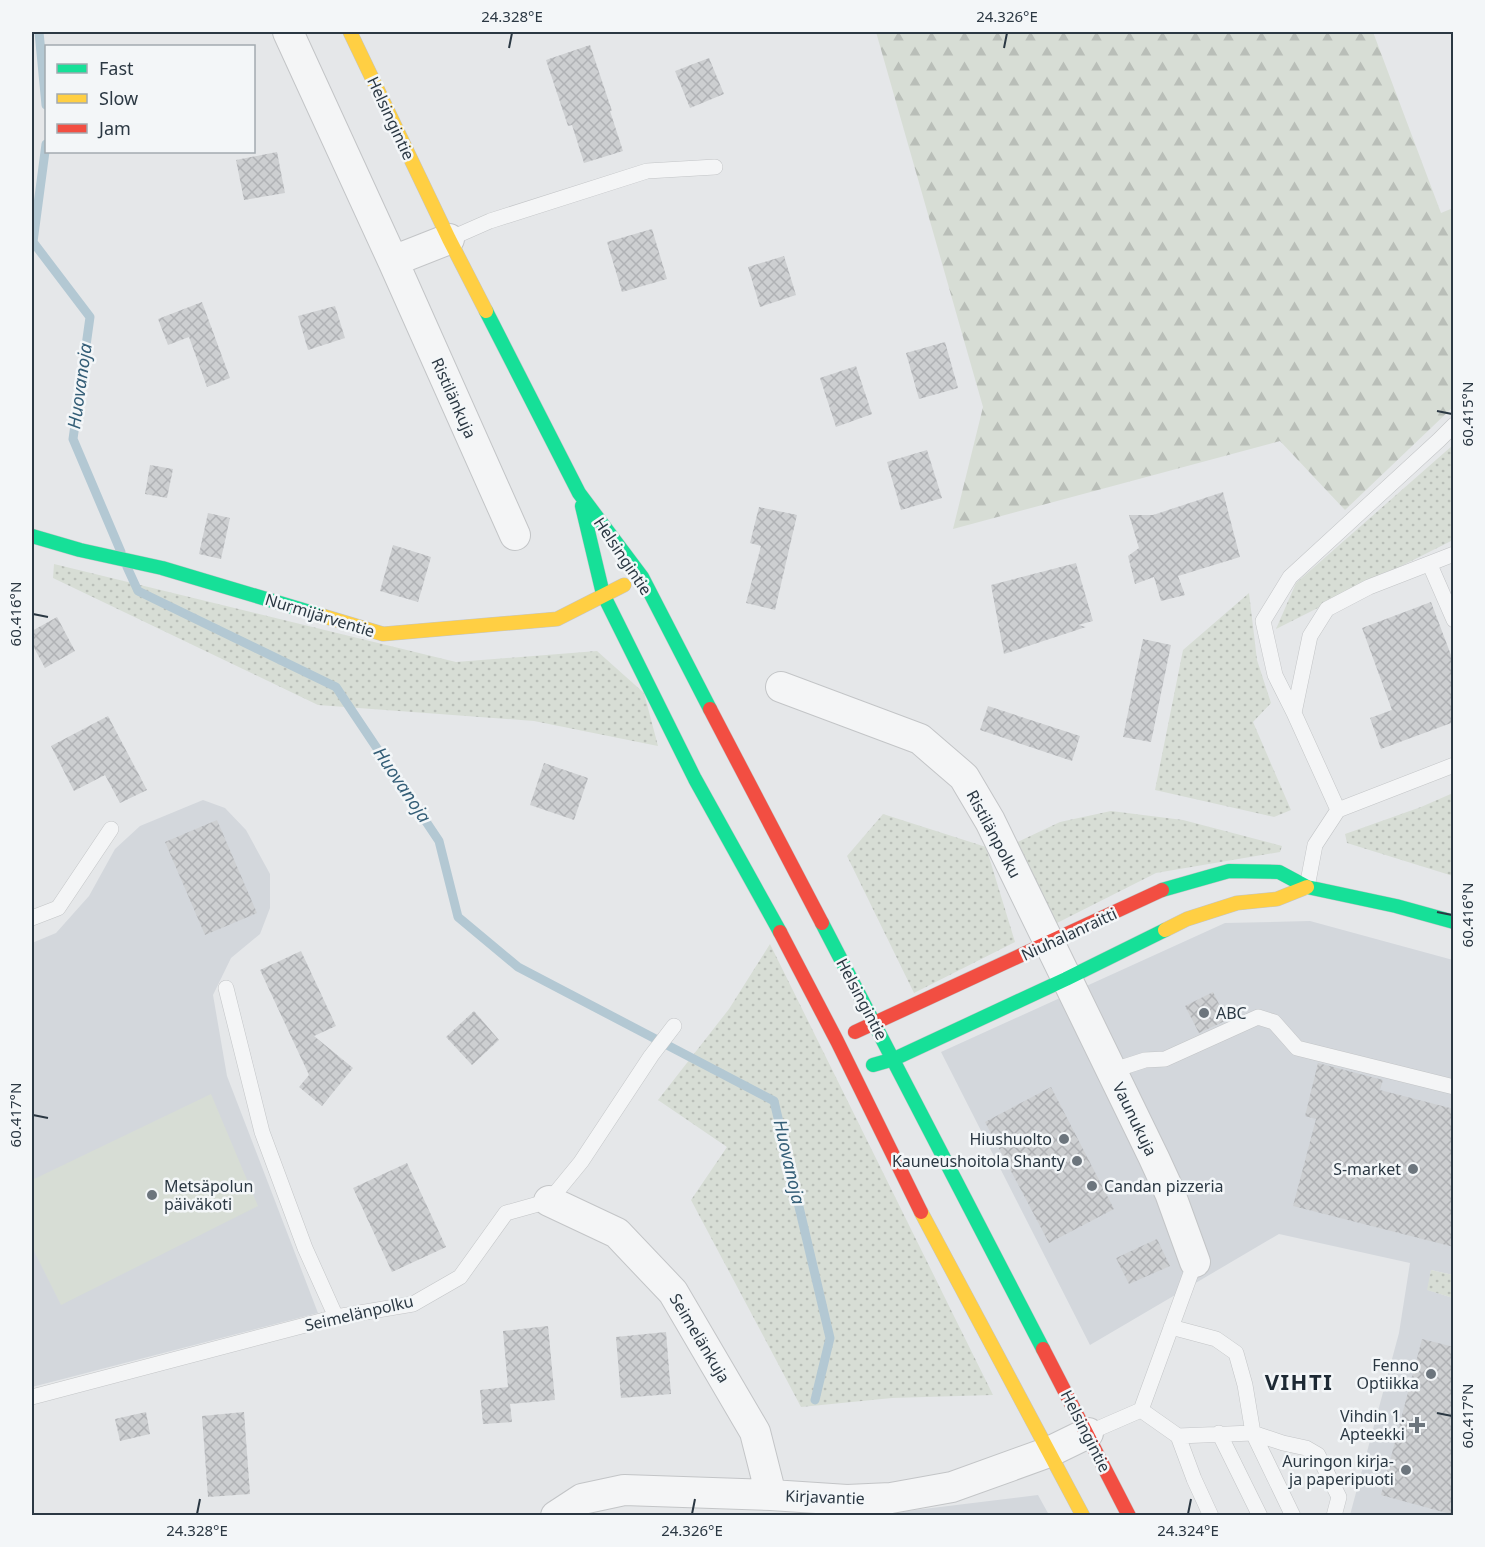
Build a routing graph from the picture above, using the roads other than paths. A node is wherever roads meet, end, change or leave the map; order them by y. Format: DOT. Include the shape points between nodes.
graph roads {
  1 [pos="288,32"];
  2 [pos="350,32"];
  3 [pos="715,167"];
  4 [pos="449,239"];
  5 [pos="393,261"];
  6 [pos="1454,425"];
  7 [pos="579,493"];
  8 [pos="514,535"];
  9 [pos="32,536"];
  10 [pos="1454,554"];
  11 [pos="1431,565"];
  12 [pos="642,577"];
  13 [pos="603,594"];
  14 [pos="1454,620"];
  15 [pos="781,687"];
  16 [pos="1294,712"];
  17 [pos="1454,765"];
  18 [pos="1338,810"];
  19 [pos="111,828"];
  20 [pos="1307,887"];
  21 [pos="32,918"];
  22 [pos="1454,922"];
  23 [pos="1049,944"];
  24 [pos="1066,979"];
  25 [pos="226,988"];
  26 [pos="875,1023"];
  27 [pos="674,1026"];
  28 [pos="837,1041"];
  29 [pos="894,1059"];
  30 [pos="1111,1071"];
  31 [pos="852,1072"];
  32 [pos="1454,1087"];
  33 [pos="549,1201"];
  34 [pos="1195,1262"];
  35 [pos="336,1317"];
  36 [pos="1172,1328"];
  37 [pos="32,1397"];
  38 [pos="1141,1410"];
  39 [pos="1088,1433"];
  40 [pos="1219,1433"];
  41 [pos="1252,1433"];
  42 [pos="1178,1436"];
  43 [pos="1048,1452"];
  44 [pos="771,1495"];
  45 [pos="847,1508"];
  46 [pos="556,1515"];
  47 [pos="1083,1515"];
  48 [pos="1129,1515"];
  49 [pos="1211,1515"];
  50 [pos="1260,1515"];
  51 [pos="1293,1515"];
  52 [pos="1334,1515"];
  1 -- 5 [label="street, Ristilänkuja"];
  2 -- 4 [label="street, Helsingintie"];
  3 -- 4 [label="lane" via="646,171 490,221"];
  4 -- 5 [label="street"];
  4 -- 7 [label="street, Helsingintie"];
  5 -- 8 [label="street, Ristilänkuja"];
  6 -- 16 [label="lane" via="1290,577 1263,621 1275,675"];
  7 -- 12 [label="street, Helsingintie"];
  7 -- 13 [label="street, Helsingintie"];
  9 -- 13 [label="street, Nurmijärventie" via="162,568 383,634 557,619"];
  10 -- 11 [label="lane"];
  11 -- 14 [label="lane"];
  11 -- 16 [label="lane" via="1370,587 1326,609 1310,636"];
  12 -- 13 [label="street, Nurmijärventie"];
  12 -- 26 [label="street, Helsingintie"];
  13 -- 28 [label="street, Helsingintie" via="667,723"];
  15 -- 23 [label="street, Ristilänpolku" via="920,739 964,777 990,821"];
  16 -- 18 [label="lane"];
  17 -- 18 [label="lane"];
  18 -- 20 [label="lane" via="1315,845"];
  19 -- 21 [label="lane" via="58,908"];
  20 -- 22 [label="street, Niuhalanraitti"];
  20 -- 23 [label="street, Niuhalanraitti" via="1279,872 1229,871 1170,886"];
  20 -- 24 [label="street" via="1277,899 1237,903 1187,919"];
  23 -- 24 [label="street, Ristilänpolku"];
  23 -- 26 [label="street, Niuhalanraitti"];
  24 -- 29 [label="street"];
  24 -- 30 [label="street, Vaunukuja"];
  25 -- 35 [label="lane" via="262,1132 305,1248"];
  26 -- 28 [label="street, Niuhalanraitti"];
  26 -- 29 [label="street, Helsingintie"];
  27 -- 33 [label="lane" via="581,1162"];
  28 -- 31 [label="street, Helsingintie"];
  29 -- 31 [label="street"];
  29 -- 39 [label="street, Helsingintie"];
  30 -- 32 [label="lane" via="1145,1060 1165,1059 1257,1017 1274,1022 1297,1048"];
  30 -- 34 [label="street, Vaunukuja" via="1170,1193"];
  31 -- 43 [label="street, Helsingintie" via="904,1181"];
  33 -- 35 [label="lane, Seimelänpolku" via="506,1213 460,1277 413,1304"];
  33 -- 44 [label="street, Seimelänkuja" via="617,1233 673,1292 755,1432"];
  34 -- 36 [label="lane"];
  35 -- 37 [label="lane, Seimelänpolku"];
  36 -- 38 [label="lane"];
  36 -- 41 [label="lane" via="1216,1339 1236,1353"];
  38 -- 39 [label="lane"];
  38 -- 42 [label="lane"];
  39 -- 43 [label="street, Kirjavantie"];
  39 -- 48 [label="street, Helsingintie"];
  40 -- 41 [label="lane"];
  40 -- 42 [label="lane"];
  40 -- 50 [label="lane"];
  41 -- 51 [label="lane"];
  41 -- 52 [label="lane" via="1318,1455 1339,1497"];
  42 -- 49 [label="lane"];
  43 -- 45 [label="street, Kirjavantie" via="952,1487"];
  43 -- 47 [label="street, Helsingintie"];
  44 -- 45 [label="street, Kirjavantie"];
  44 -- 46 [label="street, Kirjavantie" via="624,1490 582,1499"];
}
